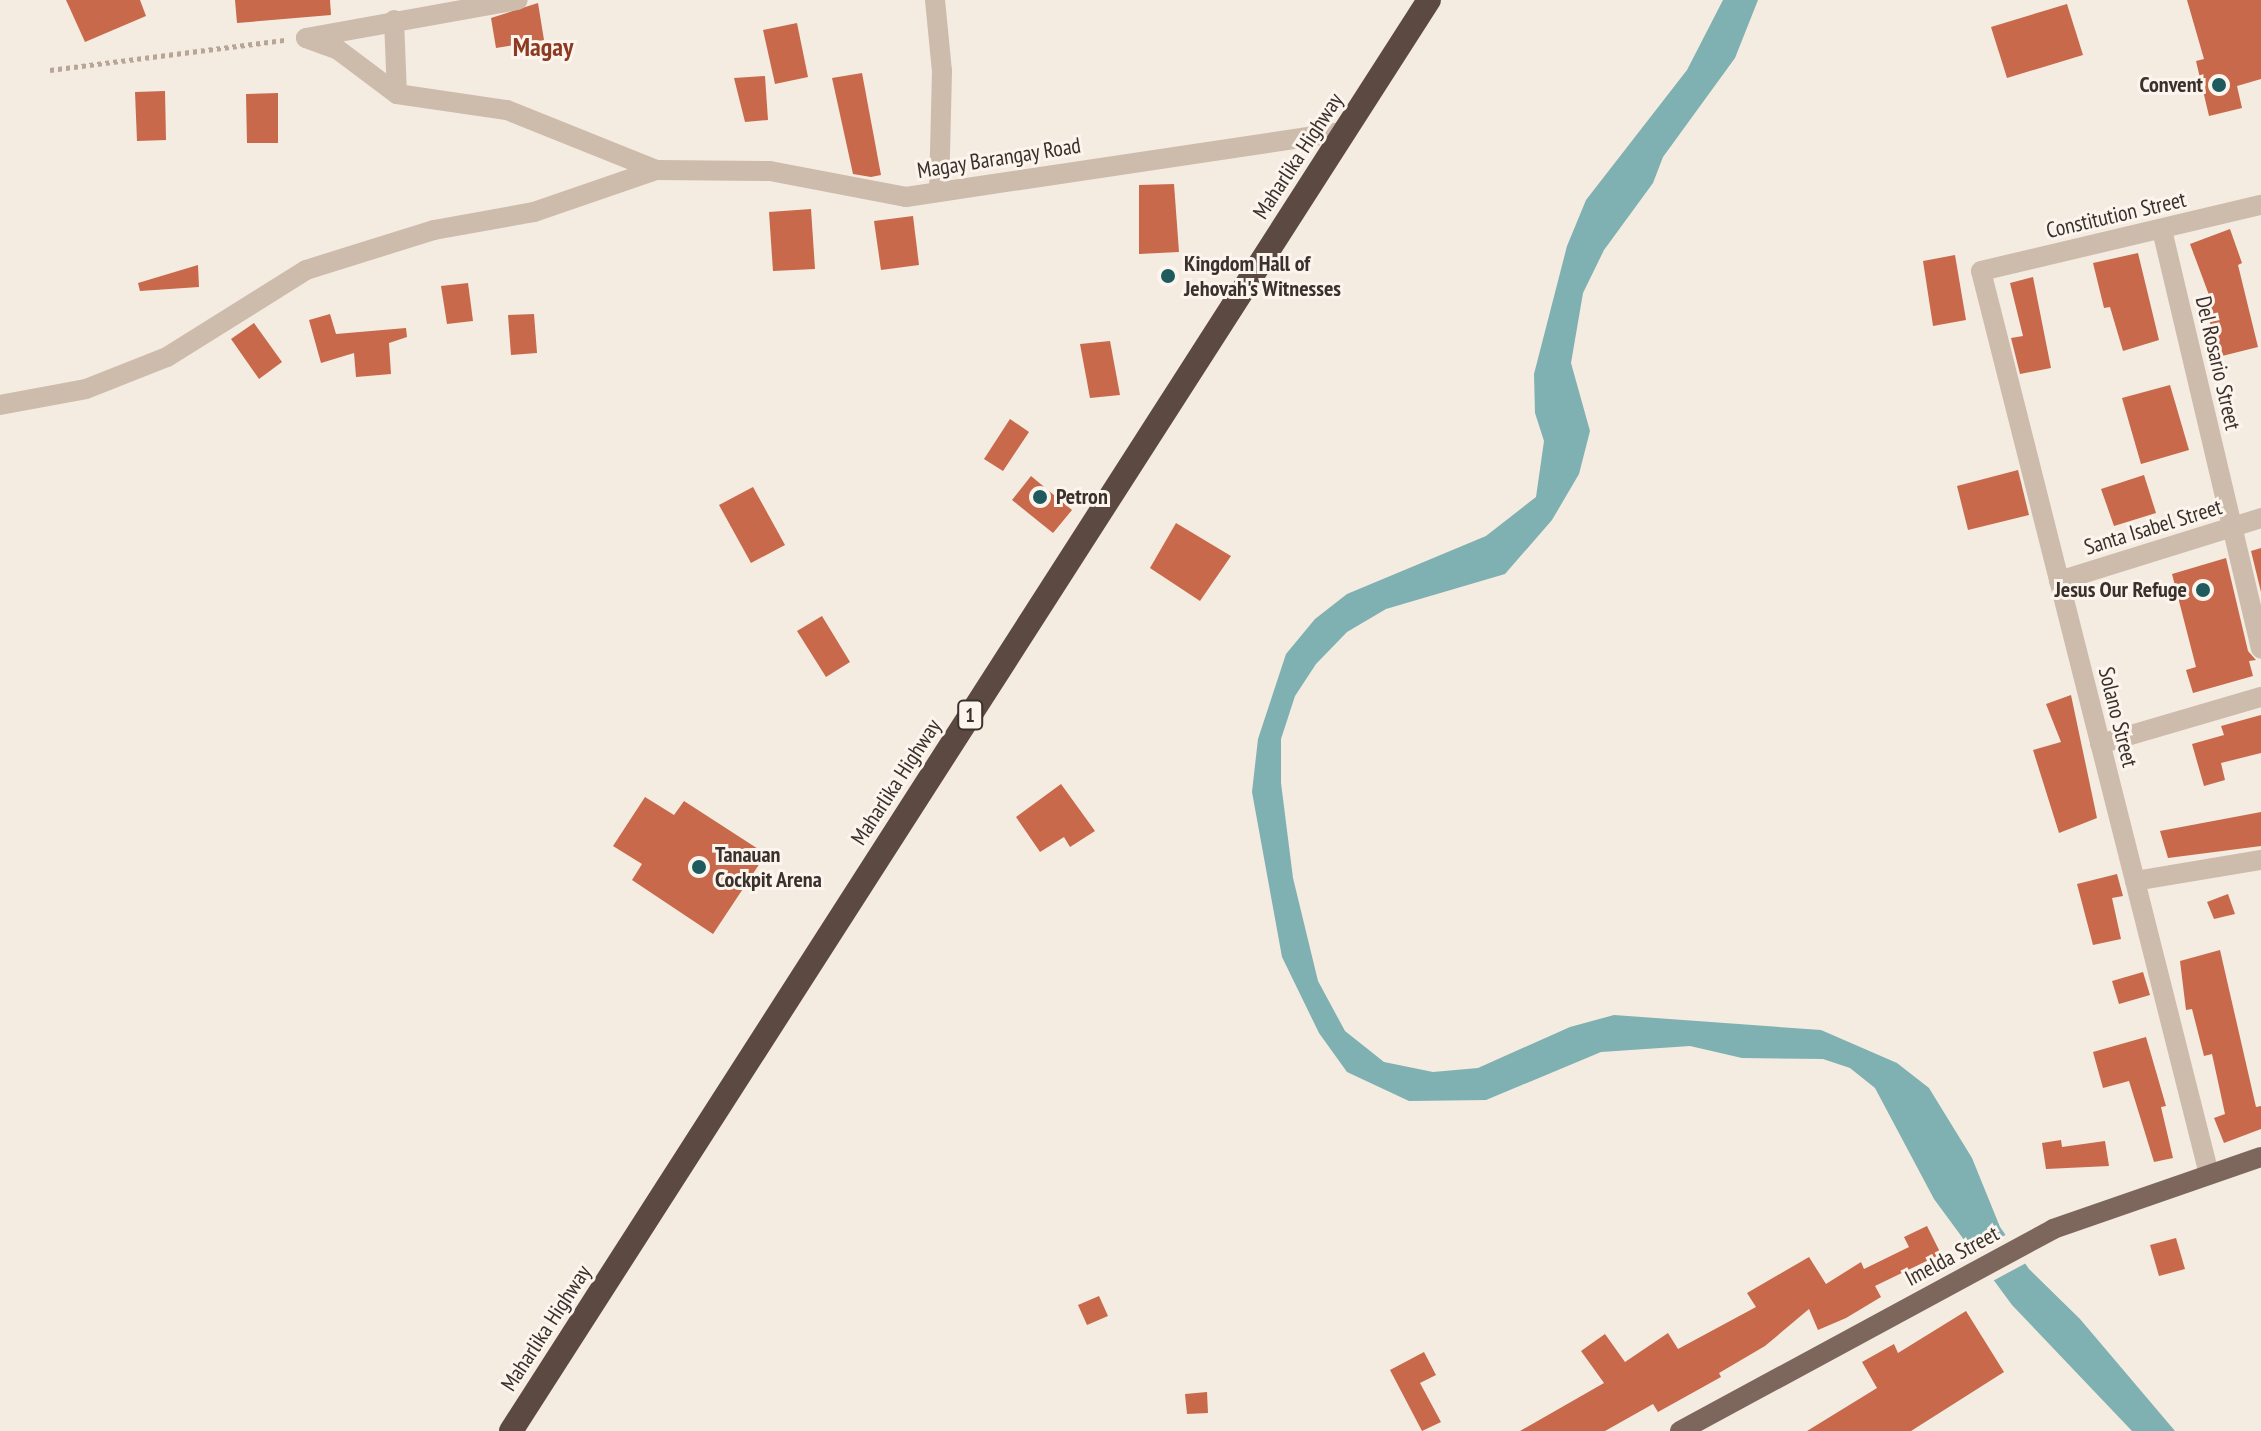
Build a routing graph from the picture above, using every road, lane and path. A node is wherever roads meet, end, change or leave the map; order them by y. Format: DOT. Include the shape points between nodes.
graph roads {
  1 [pos="518,0"];
  2 [pos="935,0"];
  3 [pos="1429,0"];
  4 [pos="394,20"];
  5 [pos="306,38"];
  6 [pos="50,70"];
  7 [pos="397,94"];
  8 [pos="1345,131"];
  9 [pos="656,170"];
  10 [pos="939,192"];
  11 [pos="2261,205"];
  12 [pos="2162,230"];
  13 [pos="1981,271"];
  14 [pos="0,405"];
  15 [pos="2261,518"];
  16 [pos="2232,528"];
  17 [pos="2059,581"];
  18 [pos="2261,648"];
  19 [pos="2261,697"];
  20 [pos="2100,744"];
  21 [pos="2261,860"];
  22 [pos="2135,881"];
  23 [pos="2261,1157"];
  24 [pos="2209,1174"];
  25 [pos="511,1431"];
  26 [pos="1680,1431"];
  1 -- 4 [label="street"];
  2 -- 10 [label="street" via="942,71"];
  3 -- 8 [label="highway, Maharlika Highway / 1"];
  4 -- 5 [label="street"];
  4 -- 7 [label="street"];
  5 -- 6 [label="path"];
  5 -- 7 [label="street, Magay Barangay Road" via="337,49"];
  7 -- 9 [label="street, Magay Barangay Road" via="507,110"];
  8 -- 10 [label="street, Magay Barangay Road"];
  8 -- 25 [label="highway, Maharlika Highway / 1"];
  9 -- 10 [label="street, Magay Barangay Road" via="770,171 906,197"];
  9 -- 14 [label="street" via="534,212 434,230 306,270 167,357 86,389"];
  11 -- 12 [label="street, Constitution Street"];
  12 -- 13 [label="street, Constitution Street"];
  12 -- 16 [label="street, Del Rosario Street"];
  13 -- 17 [label="street, Solano Street"];
  15 -- 16 [label="street, Santa Isabel Street"];
  16 -- 17 [label="street, Santa Isabel Street"];
  16 -- 18 [label="street, Del Rosario Street"];
  17 -- 20 [label="street, Solano Street"];
  19 -- 20 [label="street"];
  20 -- 22 [label="street, Solano Street"];
  21 -- 22 [label="street"];
  22 -- 24 [label="street, Solano Street"];
  23 -- 24 [label="main road, Imelda Street"];
  24 -- 26 [label="main road, Imelda Street" via="2053,1229"];
}
